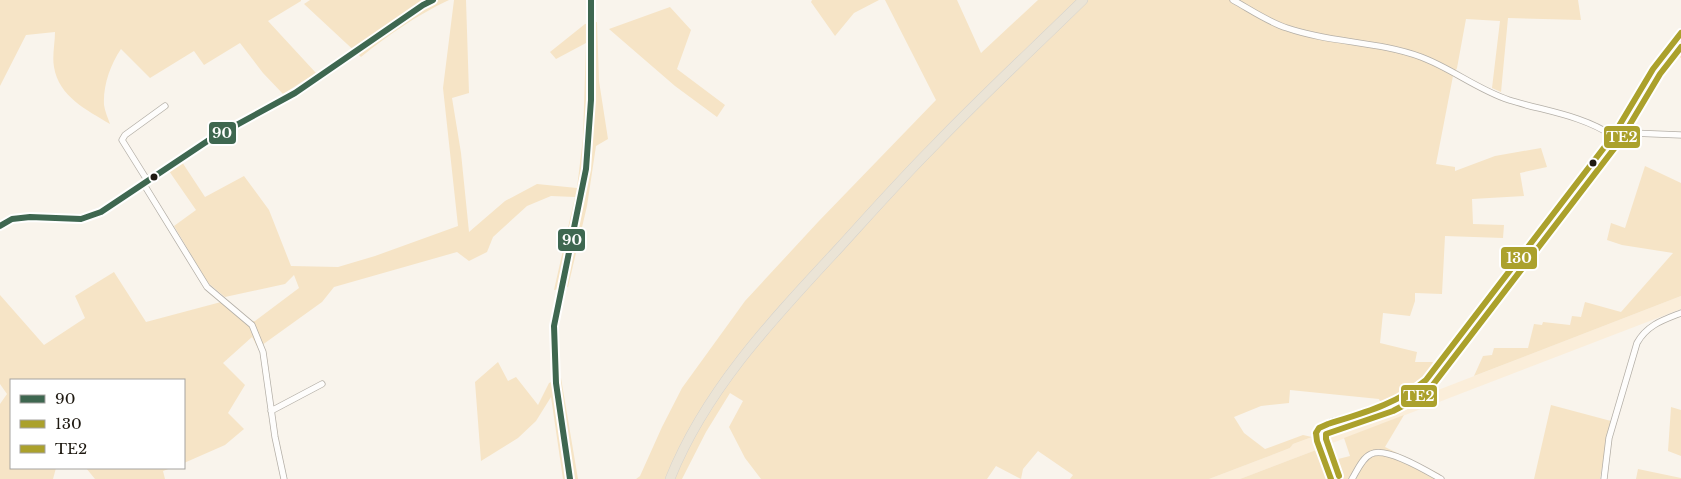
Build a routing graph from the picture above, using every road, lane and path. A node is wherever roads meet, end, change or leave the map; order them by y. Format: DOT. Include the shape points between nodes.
graph roads {
  1 [pos="433,0"];
  2 [pos="591,0"];
  3 [pos="1082,0"];
  4 [pos="1233,0"];
  5 [pos="1681,33"];
  6 [pos="165,106"];
  7 [pos="1619,127"];
  8 [pos="1681,135"];
  9 [pos="1613,136"];
  10 [pos="145,182"];
  11 [pos="0,226"];
  12 [pos="1681,314"];
  13 [pos="322,384"];
  14 [pos="271,411"];
  15 [pos="284,479"];
  16 [pos="570,479"];
  17 [pos="670,479"];
  18 [pos="1331,479"];
  19 [pos="1352,479"];
  20 [pos="1441,479"];
  21 [pos="1604,479"];
  1 -- 10 [label="street" via="295,93 209,140"];
  2 -- 16 [label="street" via="586,169 554,326 555,378"];
  3 -- 17 [label="highway" via="934,146 772,321 731,372 702,417"];
  4 -- 9 [label="street" via="1287,28 1421,57 1507,99 1570,116"];
  5 -- 7 [label="street" via="1654,69"];
  6 -- 10 [label="street" via="125,134 122,140"];
  7 -- 8 [label="street" via="1632,133"];
  7 -- 9 [label="street"];
  9 -- 18 [label="street" via="1422,385 1398,400 1319,428 1316,432 1318,444"];
  10 -- 11 [label="street" via="101,212 81,219 30,217 12,219"];
  10 -- 14 [label="street" via="207,288 252,325 263,352"];
  12 -- 21 [label="street" via="1652,325 1637,343 1609,438"];
  13 -- 14 [label="street"];
  14 -- 15 [label="street"];
  19 -- 20 [label="street" via="1360,465 1378,452 1400,458"];
}
